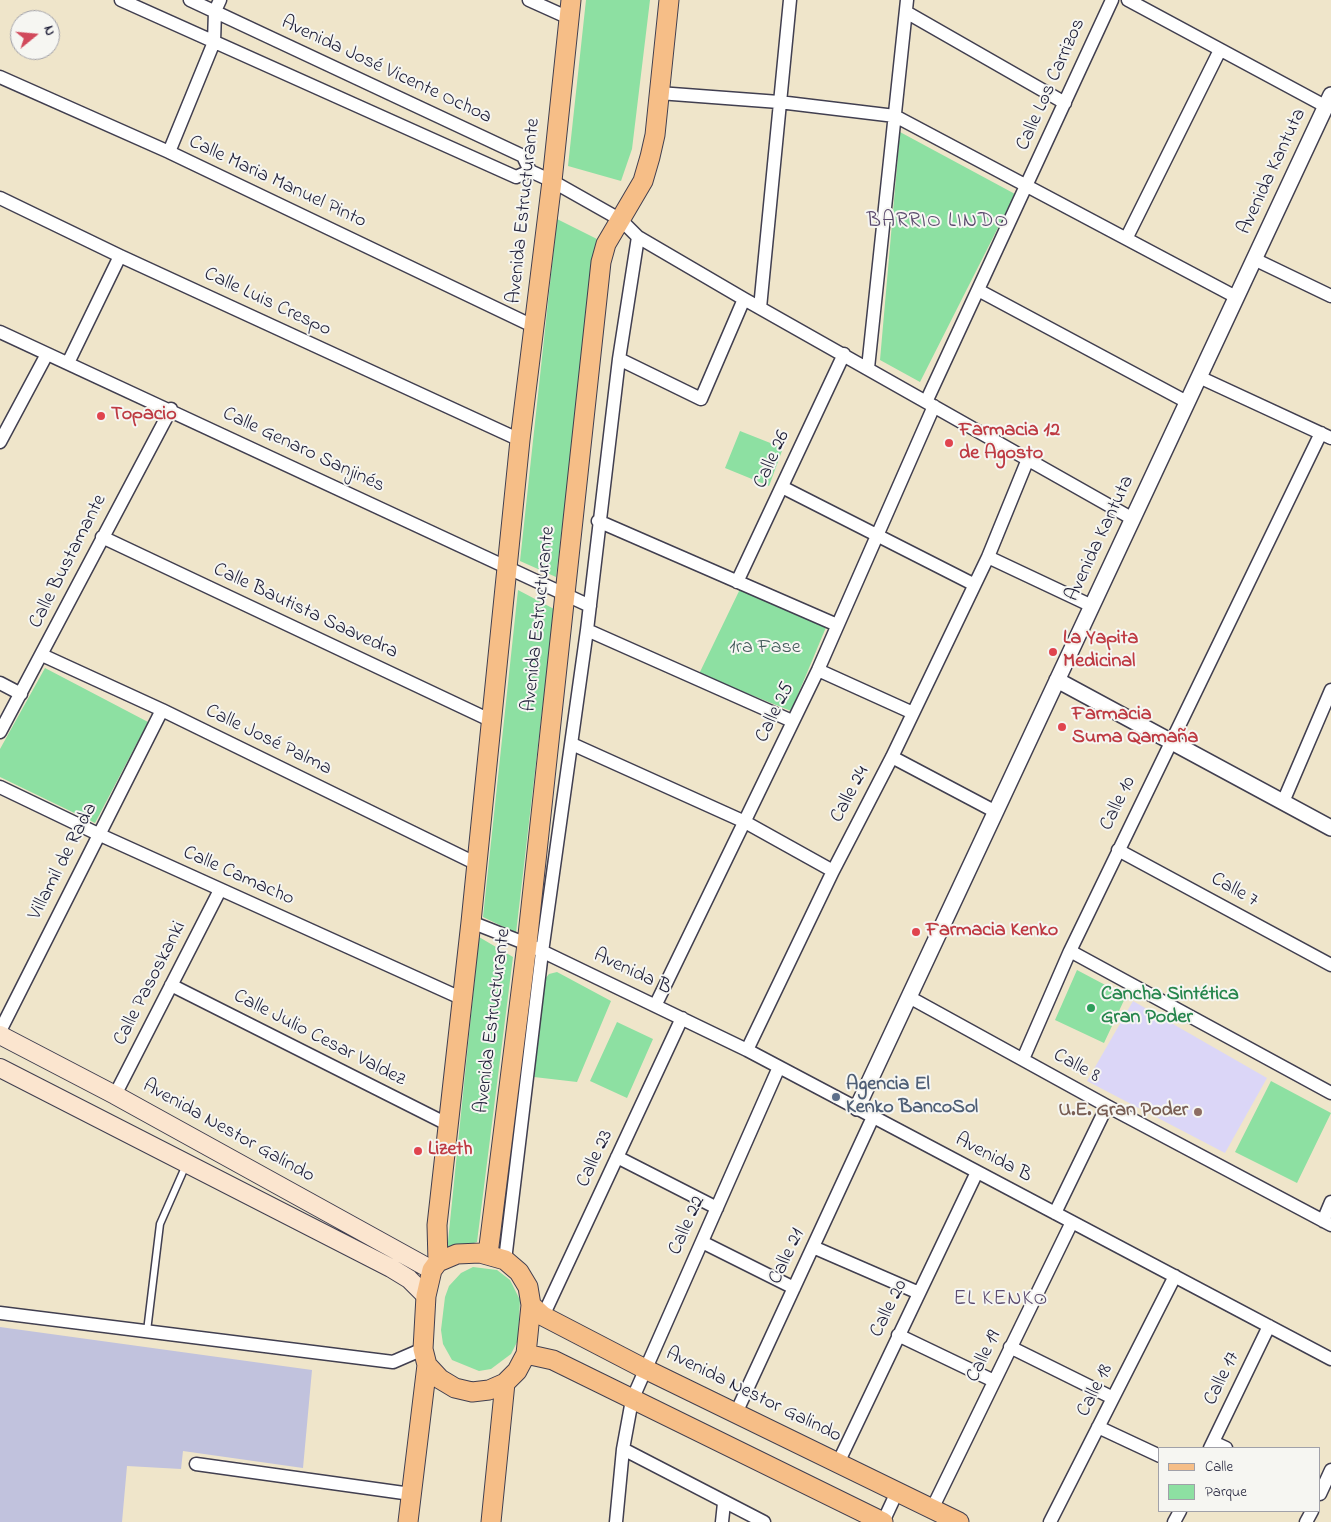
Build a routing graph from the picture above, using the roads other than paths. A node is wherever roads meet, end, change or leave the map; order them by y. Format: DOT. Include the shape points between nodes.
graph roads {
  1 [pos="121,0"];
  2 [pos="190,0"];
  3 [pos="529,0"];
  4 [pos="669,0"];
  5 [pos="790,0"];
  6 [pos="1112,0"];
  7 [pos="1128,0"];
  8 [pos="217,6"];
  9 [pos="906,6"];
  10 [pos="570,9"];
  11 [pos="214,42"];
  12 [pos="1220,50"];
  13 [pos="0,77"];
  14 [pos="659,93"];
  15 [pos="1328,101"];
  16 [pos="779,102"];
  17 [pos="1065,103"];
  18 [pos="895,116"];
  19 [pos="169,152"];
  20 [pos="530,171"];
  21 [pos="552,181"];
  22 [pos="1028,186"];
  23 [pos="0,198"];
  24 [pos="622,220"];
  25 [pos="638,237"];
  26 [pos="1127,238"];
  27 [pos="120,256"];
  28 [pos="1254,259"];
  29 [pos="978,290"];
  30 [pos="1331,296"];
  31 [pos="1236,297"];
  32 [pos="744,299"];
  33 [pos="760,308"];
  34 [pos="535,326"];
  35 [pos="0,332"];
  36 [pos="47,354"];
  37 [pos="844,354"];
  38 [pos="619,359"];
  39 [pos="68,363"];
  40 [pos="868,368"];
  41 [pos="1199,377"];
  42 [pos="1187,402"];
  43 [pos="930,404"];
  44 [pos="170,409"];
  45 [pos="1326,435"];
  46 [pos="520,440"];
  47 [pos="0,442"];
  48 [pos="1028,459"];
  49 [pos="782,487"];
  50 [pos="1133,519"];
  51 [pos="598,522"];
  52 [pos="876,534"];
  53 [pos="102,538"];
  54 [pos="988,557"];
  55 [pos="507,569"];
  56 [pos="738,582"];
  57 [pos="973,584"];
  58 [pos="565,596"];
  59 [pos="590,606"];
  60 [pos="1092,606"];
  61 [pos="837,625"];
  62 [pos="587,630"];
  63 [pos="42,655"];
  64 [pos="818,670"];
  65 [pos="1057,680"];
  66 [pos="0,683"];
  67 [pos="1331,690"];
  68 [pos="21,694"];
  69 [pos="162,710"];
  70 [pos="913,713"];
  71 [pos="492,721"];
  72 [pos="792,721"];
  73 [pos="0,732"];
  74 [pos="1171,740"];
  75 [pos="572,744"];
  76 [pos="892,757"];
  77 [pos="0,787"];
  78 [pos="1283,802"];
  79 [pos="996,812"];
  80 [pos="745,822"];
  81 [pos="1331,828"];
  82 [pos="98,834"];
  83 [pos="1118,850"];
  84 [pos="477,864"];
  85 [pos="833,871"];
  86 [pos="220,890"];
  87 [pos="471,922"];
  88 [pos="535,948"];
  89 [pos="1070,951"];
  90 [pos="1331,965"];
  91 [pos="172,985"];
  92 [pos="910,997"];
  93 [pos="463,999"];
  94 [pos="656,1004"];
  95 [pos="682,1018"];
  96 [pos="0,1033"];
  97 [pos="747,1050"];
  98 [pos="1023,1059"];
  99 [pos="779,1066"];
  100 [pos="0,1068"];
  101 [pos="1331,1093"];
  102 [pos="115,1095"];
  103 [pos="1107,1106"];
  104 [pos="857,1108"];
  105 [pos="874,1116"];
  106 [pos="449,1125"];
  107 [pos="617,1157"];
  108 [pos="186,1164"];
  109 [pos="977,1172"];
  110 [pos="1331,1202"];
  111 [pos="717,1208"];
  112 [pos="1055,1213"];
  113 [pos="1072,1222"];
  114 [pos="1327,1223"];
  115 [pos="702,1242"];
  116 [pos="813,1247"];
  117 [pos="497,1257"];
  118 [pos="435,1266"];
  119 [pos="1175,1276"];
  120 [pos="794,1288"];
  121 [pos="919,1293"];
  122 [pos="426,1296"];
  123 [pos="537,1310"];
  124 [pos="0,1313"];
  125 [pos="1269,1326"];
  126 [pos="147,1331"];
  127 [pos="898,1335"];
  128 [pos="1010,1347"];
  129 [pos="526,1354"];
  130 [pos="425,1357"];
  131 [pos="1331,1359"];
  132 [pos="645,1368"];
  133 [pos="994,1381"];
  134 [pos="505,1383"];
  135 [pos="1113,1398"];
  136 [pos="632,1400"];
  137 [pos="736,1413"];
  138 [pos="1098,1427"];
  139 [pos="1212,1445"];
  140 [pos="623,1449"];
  141 [pos="1158,1455"];
  142 [pos="838,1463"];
  143 [pos="196,1464"];
  144 [pos="1331,1470"];
  145 [pos="1321,1491"];
  146 [pos="898,1492"];
  147 [pos="411,1494"];
  148 [pos="724,1503"];
  149 [pos="932,1509"];
  150 [pos="408,1522"];
  151 [pos="491,1522"];
  152 [pos="616,1522"];
  153 [pos="722,1522"];
  154 [pos="764,1522"];
  155 [pos="883,1522"];
  156 [pos="959,1522"];
  157 [pos="1050,1522"];
  1 -- 11 [label="street"];
  2 -- 8 [label="street, Avenida José Vicente Ochoa"];
  3 -- 10 [label="street"];
  4 -- 14 [label="main road, Avenida Estructurante"];
  5 -- 16 [label="street"];
  6 -- 17 [label="street, Calle Los Carrizos"];
  7 -- 12 [label="street"];
  8 -- 11 [label="street"];
  8 -- 20 [label="street, Avenida José Vicente Ochoa" via="523,156"];
  9 -- 17 [label="street"];
  9 -- 18 [label="street"];
  10 -- 21 [label="main road, Avenida Estructurante"];
  11 -- 19 [label="street"];
  11 -- 20 [label="street" via="516,177"];
  12 -- 15 [label="street"];
  12 -- 26 [label="street"];
  13 -- 19 [label="street, Calle Maria Manuel Pinto"];
  14 -- 16 [label="street"];
  14 -- 24 [label="main road, Avenida Estructurante" via="654,135 643,181"];
  15 -- 28 [label="street, Avenida Kantuta"];
  16 -- 18 [label="street"];
  16 -- 33 [label="street"];
  17 -- 22 [label="street, Calle Los Carrizos"];
  18 -- 22 [label="street"];
  18 -- 40 [label="street"];
  19 -- 34 [label="street, Calle Maria Manuel Pinto"];
  20 -- 21 [label="street"];
  21 -- 24 [label="street"];
  21 -- 34 [label="main road, Avenida Estructurante"];
  22 -- 26 [label="street"];
  22 -- 29 [label="street, Calle Los Carrizos"];
  23 -- 27 [label="street, Calle Luis Crespo"];
  24 -- 25 [label="street"];
  24 -- 58 [label="main road, Avenida Estructurante" via="606,244 601,262"];
  25 -- 32 [label="street"];
  25 -- 38 [label="street, Avenida Estructurante"];
  26 -- 31 [label="street"];
  27 -- 39 [label="street"];
  27 -- 46 [label="street, Calle Luis Crespo"];
  28 -- 30 [label="street"];
  28 -- 31 [label="street, Avenida Kantuta"];
  29 -- 42 [label="street"];
  29 -- 43 [label="street, Calle 25"];
  31 -- 41 [label="street, Avenida Kantuta"];
  32 -- 33 [label="street"];
  32 -- 38 [label="street" via="701,399"];
  33 -- 37 [label="street"];
  34 -- 46 [label="main road, Avenida Estructurante"];
  35 -- 36 [label="street, Calle Genaro Sanjinés"];
  36 -- 39 [label="street, Calle Genaro Sanjinés"];
  36 -- 47 [label="street"];
  37 -- 40 [label="street"];
  37 -- 49 [label="street, Calle 26"];
  38 -- 51 [label="street, Avenida Estructurante"];
  39 -- 44 [label="street, Calle Genaro Sanjinés"];
  40 -- 43 [label="street"];
  41 -- 42 [label="street, Avenida Kantuta"];
  41 -- 45 [label="street"];
  42 -- 50 [label="street, Avenida Kantuta"];
  43 -- 48 [label="street"];
  43 -- 52 [label="street, Calle 25"];
  44 -- 53 [label="street, Calle Bustamante"];
  44 -- 55 [label="street, Calle Genaro Sanjinés"];
  45 -- 74 [label="street, Calle 10"];
  46 -- 55 [label="main road, Avenida Estructurante"];
  48 -- 50 [label="street"];
  48 -- 54 [label="street, Calle 24"];
  49 -- 52 [label="street"];
  49 -- 56 [label="street, Calle 26"];
  50 -- 60 [label="street, Avenida Kantuta"];
  51 -- 56 [label="street"];
  51 -- 59 [label="street, Avenida Estructurante"];
  52 -- 57 [label="street"];
  52 -- 61 [label="street, Calle 25"];
  53 -- 63 [label="street, Calle Bustamante"];
  53 -- 71 [label="street, Calle Bautista Saavedra"];
  54 -- 57 [label="street, Calle 24"];
  54 -- 60 [label="street"];
  55 -- 58 [label="street, Calle Genaro Sanjinés"];
  55 -- 71 [label="main road, Avenida Estructurante"];
  56 -- 61 [label="street"];
  57 -- 70 [label="street, Calle 24"];
  58 -- 59 [label="street, Calle Genaro Sanjinés"];
  58 -- 88 [label="main road, Avenida Estructurante"];
  59 -- 62 [label="street, Avenida Estructurante"];
  60 -- 65 [label="street, Avenida Kantuta"];
  61 -- 64 [label="street, Calle 25"];
  62 -- 72 [label="street"];
  62 -- 75 [label="street, Avenida Estructurante"];
  63 -- 68 [label="street, Calle Bustamante"];
  63 -- 69 [label="street, Calle José Palma"];
  64 -- 70 [label="street"];
  64 -- 72 [label="street, Calle 25"];
  65 -- 74 [label="street"];
  65 -- 79 [label="street, Avenida Kantuta"];
  66 -- 68 [label="street"];
  67 -- 78 [label="street"];
  68 -- 73 [label="street, Calle Bustamante"];
  69 -- 82 [label="street, Villamil de Rada"];
  69 -- 84 [label="street, Calle José Palma"];
  70 -- 76 [label="street, Calle 24"];
  71 -- 84 [label="main road, Avenida Estructurante"];
  72 -- 80 [label="street, Calle 25"];
  74 -- 78 [label="street"];
  74 -- 83 [label="street, Calle 10"];
  75 -- 80 [label="street"];
  75 -- 88 [label="street, Avenida Estructurante"];
  76 -- 79 [label="street"];
  76 -- 85 [label="street, Calle 24"];
  77 -- 82 [label="street, Calle Camacho"];
  78 -- 81 [label="street"];
  79 -- 92 [label="street, Avenida Kantuta"];
  80 -- 85 [label="street"];
  80 -- 94 [label="street, Calle 25"];
  82 -- 86 [label="street, Calle Camacho"];
  82 -- 96 [label="street, Villamil de Rada"];
  83 -- 89 [label="street, Calle 10"];
  83 -- 90 [label="street, Calle 7"];
  84 -- 87 [label="main road, Avenida Estructurante"];
  85 -- 97 [label="street, Calle 24"];
  86 -- 91 [label="street, Calle Pasoskanki"];
  86 -- 93 [label="street, Calle Camacho"];
  87 -- 88 [label="street, Avenida B"];
  87 -- 93 [label="main road, Avenida Estructurante"];
  88 -- 94 [label="street, Avenida B"];
  88 -- 117 [label="main road, Avenida Estructurante"];
  89 -- 98 [label="street, Calle 10"];
  89 -- 101 [label="street"];
  91 -- 102 [label="street, Calle Pasoskanki"];
  91 -- 106 [label="street, Calle Julio Cesar Valdez"];
  92 -- 98 [label="street, Calle 8"];
  92 -- 104 [label="street, Avenida Kantuta"];
  93 -- 106 [label="main road, Avenida Estructurante"];
  94 -- 95 [label="street, Avenida B"];
  95 -- 97 [label="street, Avenida B"];
  95 -- 107 [label="street, Calle 23"];
  96 -- 102 [label="main road, Avenida Nestor Galindo"];
  97 -- 99 [label="street, Avenida B"];
  98 -- 103 [label="street, Calle 8"];
  99 -- 104 [label="street, Avenida B"];
  99 -- 111 [label="street, Calle 22"];
  100 -- 108 [label="main road"];
  102 -- 118 [label="main road, Avenida Nestor Galindo"];
  103 -- 112 [label="street"];
  103 -- 114 [label="street, Calle 8"];
  104 -- 105 [label="street, Avenida B"];
  105 -- 109 [label="street, Avenida B"];
  105 -- 116 [label="street, Calle 21"];
  106 -- 118 [label="main road, Avenida Estructurante"];
  107 -- 111 [label="street"];
  107 -- 123 [label="street, Calle 23"];
  108 -- 122 [label="main road" via="391,1268 409,1279"];
  108 -- 126 [label="lane" via="160,1224"];
  109 -- 112 [label="street, Avenida B"];
  109 -- 121 [label="street, Calle 20"];
  110 -- 114 [label="street"];
  111 -- 115 [label="street, Calle 22"];
  112 -- 113 [label="street, Avenida B"];
  113 -- 119 [label="street, Avenida B"];
  113 -- 128 [label="street, Calle 19"];
  115 -- 120 [label="street"];
  115 -- 132 [label="street, Calle 22"];
  116 -- 120 [label="street, Calle 21"];
  116 -- 121 [label="street"];
  117 -- 118 [label="main road" via="457,1254"];
  117 -- 123 [label="main road" via="518,1272"];
  118 -- 122 [label="main road"];
  119 -- 125 [label="street, Avenida B"];
  119 -- 135 [label="street, Calle 18"];
  120 -- 137 [label="street, Calle 21"];
  121 -- 127 [label="street, Calle 20"];
  122 -- 130 [label="main road"];
  123 -- 129 [label="main road"];
  123 -- 132 [label="main road, Avenida Nestor Galindo"];
  124 -- 126 [label="street"];
  125 -- 131 [label="street, Avenida B"];
  125 -- 139 [label="street, Calle 17"];
  126 -- 130 [label="street" via="393,1362"];
  127 -- 133 [label="street"];
  127 -- 142 [label="street, Calle 20"];
  128 -- 133 [label="street, Calle 19"];
  128 -- 135 [label="street"];
  129 -- 134 [label="main road" via="518,1371"];
  129 -- 136 [label="main road" via="553,1360"];
  130 -- 134 [label="main road" via="440,1379 455,1388 472,1392 489,1390"];
  130 -- 147 [label="main road"];
  132 -- 136 [label="street, Calle 22"];
  132 -- 137 [label="main road, Avenida Nestor Galindo"];
  133 -- 149 [label="street, Calle 19"];
  134 -- 151 [label="main road"];
  135 -- 138 [label="street, Calle 18"];
  136 -- 140 [label="street, Calle 22"];
  136 -- 155 [label="main road"];
  137 -- 142 [label="main road, Avenida Nestor Galindo"];
  138 -- 141 [label="street"];
  138 -- 157 [label="street, Calle 18"];
  140 -- 148 [label="street"];
  140 -- 152 [label="street, Calle 22"];
  142 -- 146 [label="main road, Avenida Nestor Galindo"];
  143 -- 147 [label="street"];
  144 -- 145 [label="street"];
  146 -- 149 [label="main road, Avenida Nestor Galindo"];
  146 -- 155 [label="street"];
  147 -- 150 [label="main road"];
  148 -- 153 [label="street"];
  148 -- 154 [label="street"];
  149 -- 156 [label="main road, Avenida Nestor Galindo"];
}
